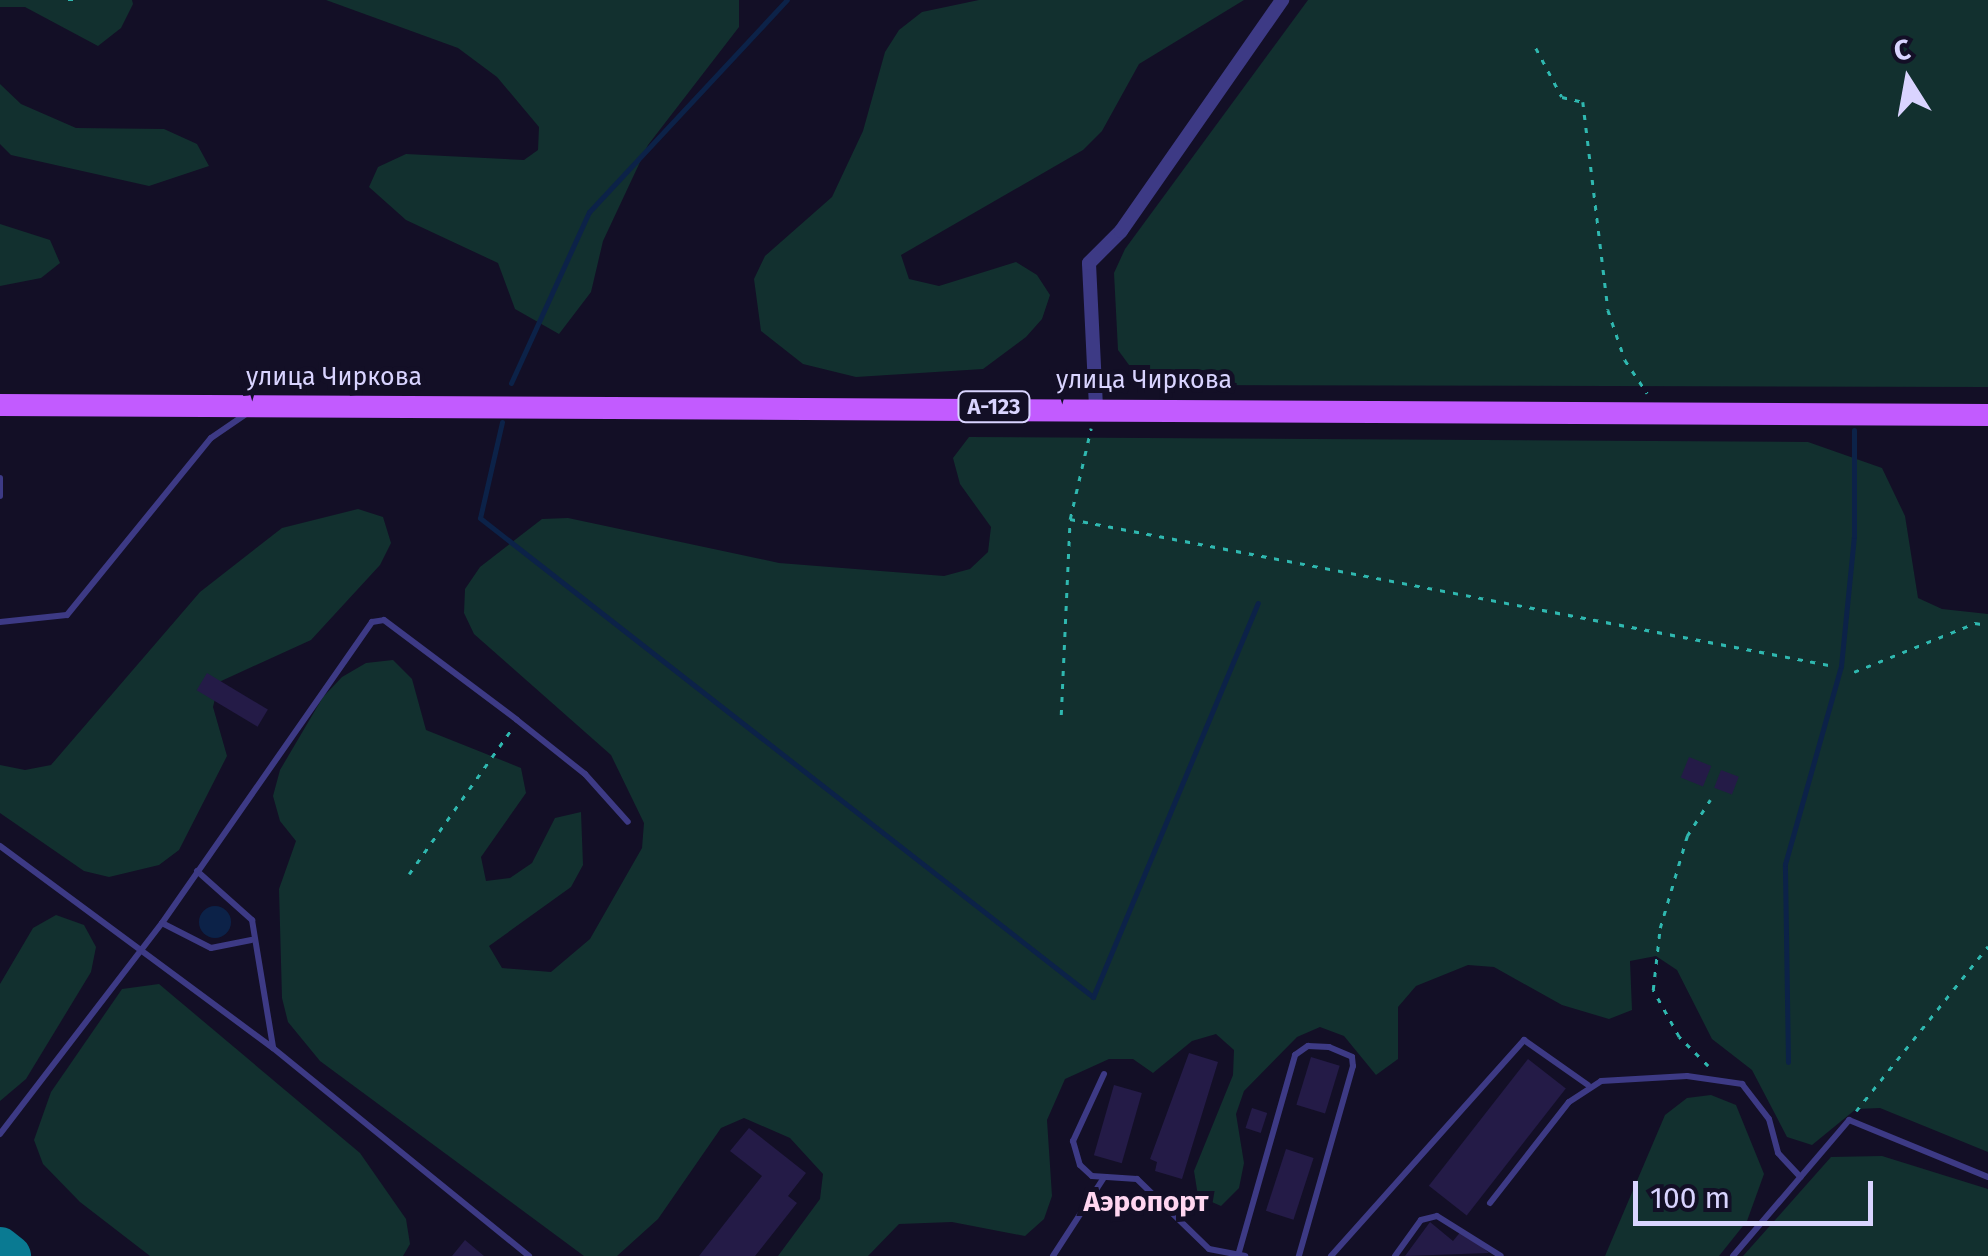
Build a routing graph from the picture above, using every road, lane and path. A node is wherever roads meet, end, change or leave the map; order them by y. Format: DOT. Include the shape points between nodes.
graph roads {
  1 [pos="68,0"];
  2 [pos="79,0"];
  3 [pos="1282,0"];
  4 [pos="1536,48"];
  5 [pos="0,405"];
  6 [pos="259,405"];
  7 [pos="1096,407"];
  8 [pos="1659,412"];
  9 [pos="1988,414"];
  10 [pos="0,478"];
  11 [pos="0,496"];
  12 [pos="1070,519"];
  13 [pos="0,622"];
  14 [pos="1988,625"];
  15 [pos="1834,666"];
  16 [pos="1854,672"];
  17 [pos="1061,715"];
  18 [pos="518,720"];
  19 [pos="1710,800"];
  20 [pos="628,822"];
  21 [pos="0,846"];
  22 [pos="198,871"];
  23 [pos="409,874"];
  24 [pos="162,923"];
  25 [pos="252,939"];
  26 [pos="1988,946"];
  27 [pos="140,952"];
  28 [pos="273,1048"];
  29 [pos="1104,1074"];
  30 [pos="1730,1079"];
  31 [pos="1588,1085"];
  32 [pos="1848,1120"];
  33 [pos="0,1134"];
  34 [pos="1800,1177"];
  35 [pos="1988,1177"];
  36 [pos="1103,1179"];
  37 [pos="1490,1203"];
  38 [pos="1206,1252"];
  39 [pos="1242,1254"];
  40 [pos="529,1256"];
  41 [pos="1052,1256"];
  42 [pos="1299,1256"];
  43 [pos="1331,1256"];
  44 [pos="1394,1256"];
  45 [pos="1501,1256"];
  46 [pos="1733,1256"];
  1 -- 2 [label="path"];
  3 -- 7 [label="street" via="1121,231 1090,263"];
  4 -- 8 [label="path" via="1562,97 1583,102 1608,310 1625,360"];
  5 -- 6 [label="main road, улица Чиркова / А-123"];
  6 -- 7 [label="main road, улица Чиркова / А-123"];
  6 -- 13 [label="lane" via="210,438 67,615"];
  7 -- 8 [label="main road, улица Чиркова / А-123"];
  7 -- 12 [label="path"];
  8 -- 9 [label="main road, улица Чиркова / А-123"];
  10 -- 11 [label="lane"];
  12 -- 15 [label="path"];
  12 -- 17 [label="path"];
  14 -- 16 [label="path" via="1975,624"];
  18 -- 20 [label="lane" via="586,774"];
  18 -- 22 [label="lane" via="384,620 372,622"];
  18 -- 23 [label="path"];
  19 -- 30 [label="path" via="1687,836 1660,928 1653,990 1690,1049"];
  21 -- 27 [label="lane"];
  22 -- 24 [label="lane"];
  22 -- 25 [label="lane" via="248,913"];
  24 -- 25 [label="lane" via="212,948"];
  24 -- 27 [label="lane"];
  25 -- 28 [label="lane"];
  26 -- 32 [label="path"];
  27 -- 28 [label="lane"];
  27 -- 33 [label="lane"];
  28 -- 40 [label="lane"];
  29 -- 36 [label="lane" via="1073,1142 1080,1165"];
  30 -- 31 [label="lane"];
  30 -- 34 [label="lane" via="1769,1119 1778,1153"];
  31 -- 37 [label="lane"];
  31 -- 43 [label="lane" via="1532,1040 1519,1044"];
  32 -- 34 [label="lane"];
  32 -- 35 [label="lane"];
  34 -- 46 [label="lane"];
  36 -- 38 [label="lane" via="1137,1178"];
  36 -- 41 [label="lane"];
  38 -- 39 [label="lane"];
  39 -- 42 [label="lane" via="1295,1055 1308,1046 1330,1047 1352,1057 1352,1066"];
  44 -- 45 [label="lane" via="1420,1220 1437,1216"];
}
